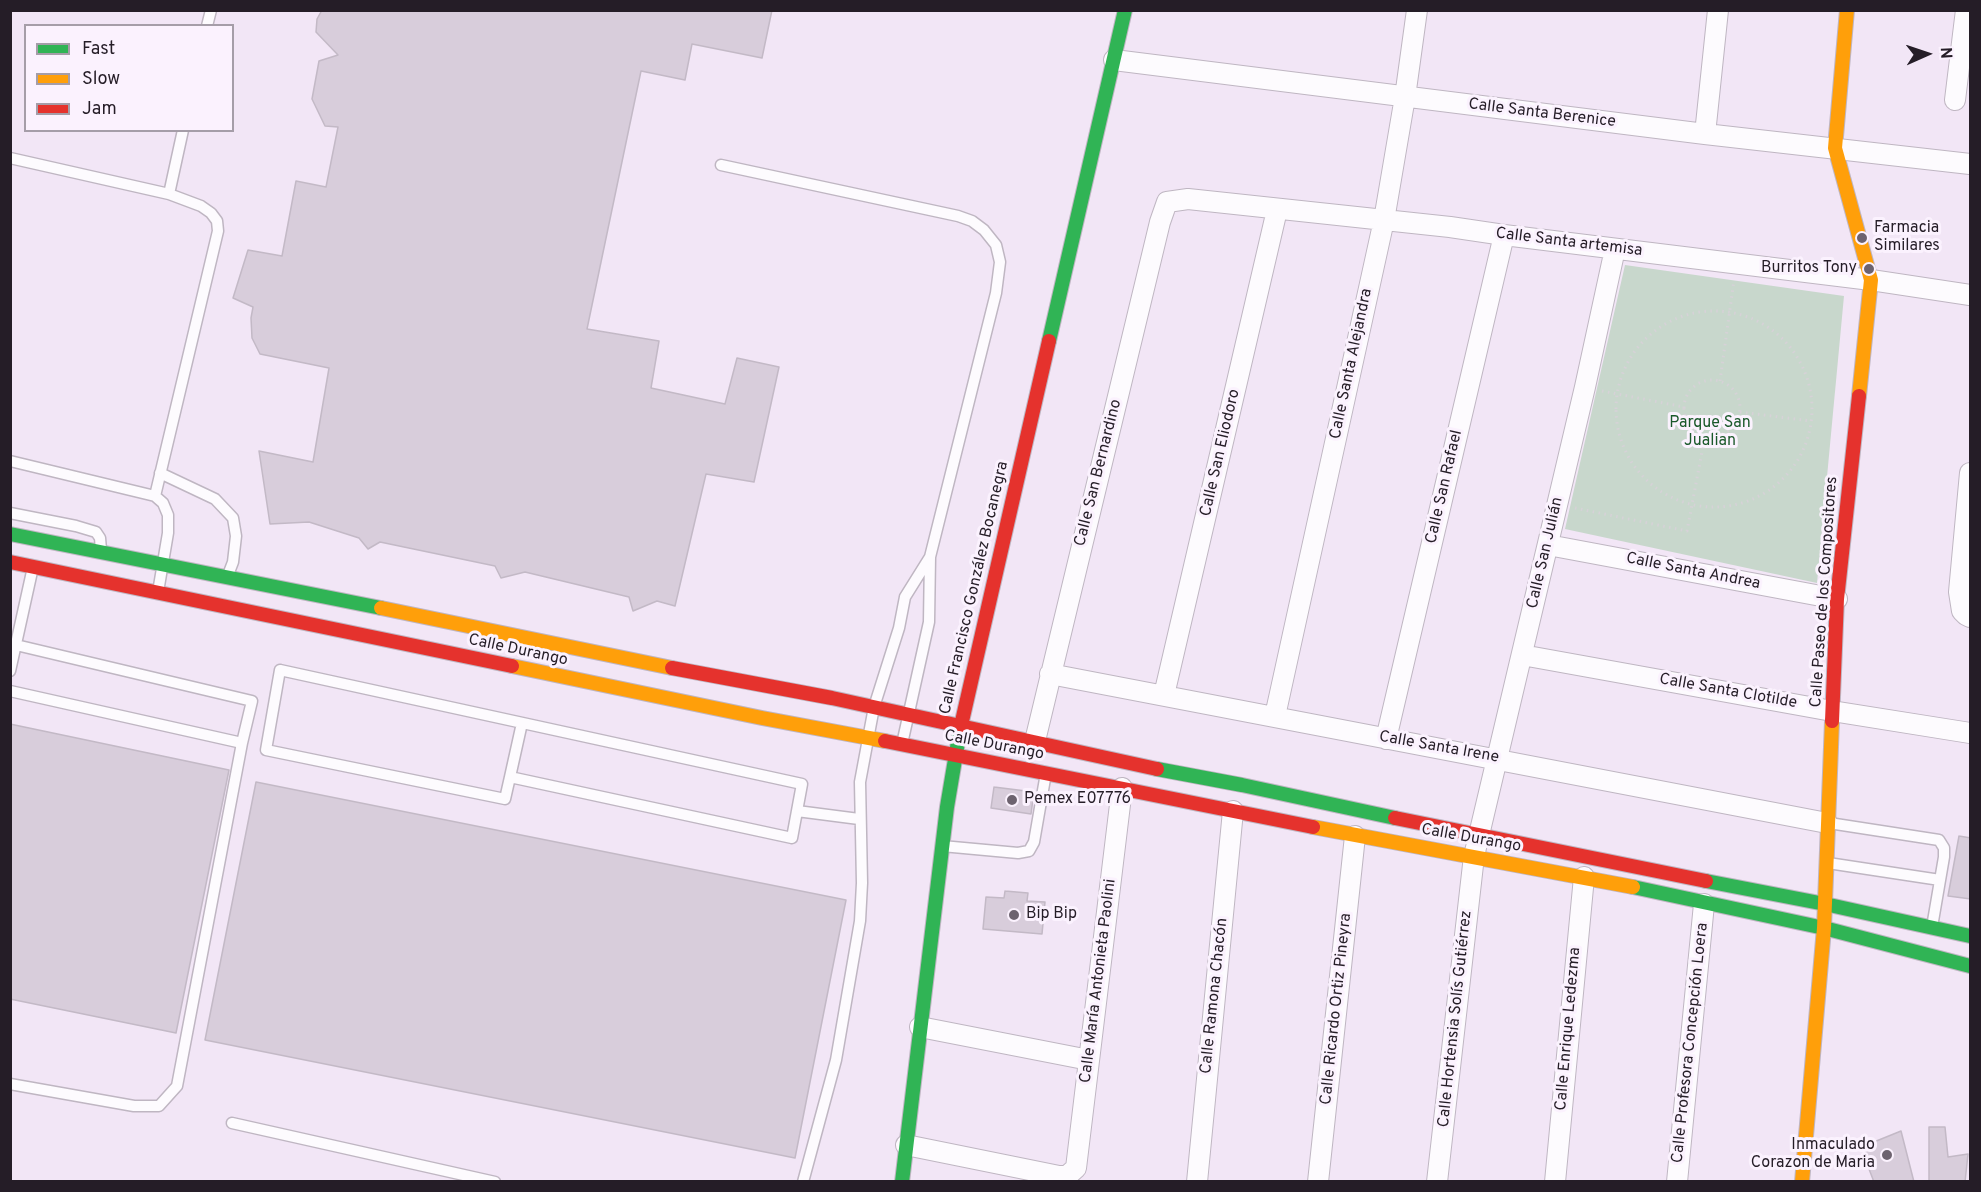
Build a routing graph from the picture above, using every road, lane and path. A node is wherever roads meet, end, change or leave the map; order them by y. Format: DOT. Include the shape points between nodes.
graph roads {
  1 [pos="1125,10"];
  2 [pos="1417,10"];
  3 [pos="1847,10"];
  4 [pos="1965,10"];
  5 [pos="1717,11"];
  6 [pos="1966,42"];
  7 [pos="1114,60"];
  8 [pos="1405,97"];
  9 [pos="1955,100"];
  10 [pos="183,132"];
  11 [pos="1705,134"];
  12 [pos="1835,148"];
  13 [pos="10,158"];
  14 [pos="1971,164"];
  15 [pos="721,165"];
  16 [pos="170,194"];
  17 [pos="1167,202"];
  18 [pos="1277,210"];
  19 [pos="1384,220"];
  20 [pos="1504,235"];
  21 [pos="1615,249"];
  22 [pos="1737,264"];
  23 [pos="1871,280"];
  24 [pos="1971,295"];
  25 [pos="1730,312"];
  26 [pos="1720,381"];
  27 [pos="1585,387"];
  28 [pos="1617,394"];
  29 [pos="1684,407"];
  30 [pos="1740,412"];
  31 [pos="1811,421"];
  32 [pos="1705,436"];
  33 [pos="10,461"];
  34 [pos="160,473"];
  35 [pos="1971,473"];
  36 [pos="155,496"];
  37 [pos="1692,505"];
  38 [pos="1569,507"];
  39 [pos="10,513"];
  40 [pos="10,534"];
  41 [pos="1548,545"];
  42 [pos="930,556"];
  43 [pos="10,562"];
  44 [pos="164,564"];
  45 [pos="98,566"];
  46 [pos="34,567"];
  47 [pos="221,591"];
  48 [pos="158,593"];
  49 [pos="1837,599"];
  50 [pos="10,611"];
  51 [pos="23,614"];
  52 [pos="1966,614"];
  53 [pos="16,645"];
  54 [pos="1522,655"];
  55 [pos="10,671"];
  56 [pos="1050,674"];
  57 [pos="10,691"];
  58 [pos="1164,695"];
  59 [pos="874,707"];
  60 [pos="1832,711"];
  61 [pos="908,715"];
  62 [pos="1275,716"];
  63 [pos="522,723"];
  64 [pos="960,728"];
  65 [pos="1971,733"];
  66 [pos="869,738"];
  67 [pos="1386,739"];
  68 [pos="242,743"];
  69 [pos="902,744"];
  70 [pos="1034,744"];
  71 [pos="956,755"];
  72 [pos="1496,759"];
  73 [pos="1046,773"];
  74 [pos="510,777"];
  75 [pos="1122,788"];
  76 [pos="797,811"];
  77 [pos="1233,811"];
  78 [pos="859,819"];
  79 [pos="1827,822"];
  80 [pos="1355,836"];
  81 [pos="1478,836"];
  82 [pos="942,846"];
  83 [pos="1474,856"];
  84 [pos="1826,863"];
  85 [pos="1584,877"];
  86 [pos="1940,880"];
  87 [pos="1704,904"];
  88 [pos="1825,904"];
  89 [pos="1824,928"];
  90 [pos="1932,928"];
  91 [pos="1971,936"];
  92 [pos="1971,966"];
  93 [pos="920,1027"];
  94 [pos="1089,1060"];
  95 [pos="10,1084"];
  96 [pos="232,1123"];
  97 [pos="906,1145"];
  98 [pos="495,1182"];
  99 [pos="803,1182"];
  100 [pos="902,1182"];
  101 [pos="1197,1182"];
  102 [pos="1318,1182"];
  103 [pos="1437,1182"];
  104 [pos="1555,1182"];
  105 [pos="1677,1182"];
  106 [pos="1802,1182"];
  1 -- 7 [label="main road, Calle Francisco González Bocanegra"];
  2 -- 8 [label="street, Calle Santa Alejandra"];
  3 -- 12 [label="main road, Calle Paseo de los Compositores"];
  4 -- 6 [label="street"];
  5 -- 11 [label="street"];
  6 -- 9 [label="street"];
  7 -- 8 [label="street, Calle Santa Berenice"];
  7 -- 64 [label="main road, Calle Francisco González Bocanegra"];
  8 -- 11 [label="street, Calle Santa Berenice"];
  8 -- 19 [label="street, Calle Santa Alejandra"];
  10 -- 16 [label="lane"];
  11 -- 12 [label="street, Calle Santa Berenice"];
  12 -- 14 [label="street, Calle Santa Berenice"];
  12 -- 23 [label="main road, Calle Paseo de los Compositores"];
  13 -- 16 [label="lane"];
  15 -- 42 [label="lane" via="958,216 984,230 996,245 1000,262 996,293"];
  16 -- 34 [label="lane" via="211,213 218,231"];
  17 -- 18 [label="street, Calle Santa artemisa" via="1188,199"];
  17 -- 56 [label="street, Calle San Bernardino"];
  18 -- 19 [label="street, Calle Santa artemisa"];
  18 -- 58 [label="street, Calle San Eliodoro"];
  19 -- 20 [label="street, Calle Santa artemisa"];
  19 -- 62 [label="street, Calle Santa Alejandra"];
  20 -- 21 [label="street, Calle Santa artemisa"];
  20 -- 67 [label="street, Calle San Rafael"];
  21 -- 22 [label="street, Calle Santa artemisa"];
  21 -- 27 [label="street, Calle San Julián"];
  22 -- 23 [label="street, Calle Santa artemisa"];
  22 -- 25 [label="path"];
  23 -- 24 [label="street, Calle Santa artemisa"];
  23 -- 49 [label="main road, Calle Paseo de los Compositores"];
  25 -- 26 [label="path"];
  25 -- 28 [label="path" via="1686,315 1648,337 1623,373"];
  25 -- 31 [label="path" via="1758,322 1782,339 1800,363 1810,391"];
  26 -- 29 [label="path" via="1696,385 1685,398"];
  26 -- 30 [label="path" via="1738,397"];
  27 -- 28 [label="path"];
  27 -- 41 [label="street, Calle San Julián"];
  28 -- 29 [label="path"];
  28 -- 37 [label="path" via="1618,426 1633,465 1669,497"];
  29 -- 32 [label="path" via="1689,425"];
  30 -- 31 [label="path"];
  30 -- 32 [label="path" via="1732,429"];
  31 -- 37 [label="path" via="1798,459 1771,490 1733,506"];
  32 -- 37 [label="path"];
  33 -- 36 [label="lane"];
  34 -- 36 [label="lane"];
  34 -- 47 [label="lane" via="215,499 233,518 233,562"];
  35 -- 52 [label="street" via="1959,592"];
  36 -- 44 [label="lane" via="168,515"];
  37 -- 38 [label="path" via="1687,531"];
  39 -- 45 [label="lane" via="96,532 100,538"];
  40 -- 45 [label="main road, Calle Durango"];
  41 -- 49 [label="street, Calle Santa Andrea"];
  41 -- 54 [label="street, Calle San Julián"];
  42 -- 59 [label="lane" via="905,597"];
  42 -- 61 [label="lane" via="929,622"];
  43 -- 46 [label="main road, Calle Durango"];
  44 -- 45 [label="main road, Calle Durango"];
  44 -- 47 [label="main road, Calle Durango"];
  44 -- 48 [label="lane"];
  45 -- 46 [label="main road, Calle Durango"];
  45 -- 48 [label="main road, Calle Durango"];
  46 -- 51 [label="lane"];
  47 -- 48 [label="main road, Calle Durango"];
  47 -- 59 [label="main road, Calle Durango" via="622,658"];
  47 -- 66 [label="main road, Calle Durango"];
  49 -- 60 [label="main road, Calle Paseo de los Compositores"];
  50 -- 51 [label="lane"];
  51 -- 53 [label="lane"];
  53 -- 55 [label="lane"];
  53 -- 68 [label="lane" via="252,701"];
  54 -- 60 [label="street, Calle Santa Clotilde"];
  54 -- 72 [label="street, Calle San Julián"];
  56 -- 58 [label="street, Calle Santa Irene"];
  56 -- 70 [label="street, Calle San Bernardino"];
  57 -- 68 [label="lane"];
  58 -- 62 [label="street, Calle Santa Irene"];
  59 -- 61 [label="main road, Calle Durango"];
  59 -- 66 [label="lane"];
  60 -- 65 [label="street, Calle Santa Clotilde"];
  60 -- 79 [label="main road, Calle Paseo de los Compositores"];
  61 -- 64 [label="main road, Calle Durango"];
  61 -- 69 [label="lane"];
  62 -- 67 [label="street, Calle Santa Irene"];
  63 -- 74 [label="lane"];
  63 -- 74 [label="lane" via="280,670 266,750 505,799"];
  63 -- 76 [label="lane" via="802,784"];
  64 -- 70 [label="main road, Calle Durango"];
  64 -- 71 [label="main road, Calle Francisco González Bocanegra"];
  66 -- 69 [label="main road, Calle Durango"];
  66 -- 78 [label="lane" via="860,782"];
  67 -- 72 [label="street, Calle Santa Irene"];
  68 -- 95 [label="lane" via="177,1086 159,1106 134,1106"];
  69 -- 71 [label="main road, Calle Durango"];
  70 -- 81 [label="main road, Calle Durango"];
  71 -- 73 [label="main road, Calle Durango"];
  71 -- 82 [label="main road, Calle Francisco González Bocanegra"];
  72 -- 79 [label="street, Calle Santa Irene"];
  72 -- 81 [label="street, Calle San Julián"];
  73 -- 75 [label="main road, Calle Durango"];
  73 -- 82 [label="lane" via="1029,851"];
  74 -- 76 [label="lane" via="792,837"];
  75 -- 77 [label="main road, Calle Durango"];
  75 -- 94 [label="street, Calle María Antonieta Paolini"];
  76 -- 78 [label="lane"];
  77 -- 80 [label="main road, Calle Durango"];
  77 -- 101 [label="street, Calle Ramona Chacón"];
  78 -- 99 [label="lane" via="860,921 836,1060"];
  79 -- 84 [label="main road, Calle Paseo de los Compositores"];
  79 -- 86 [label="lane" via="1939,840 1944,848"];
  80 -- 83 [label="main road, Calle Durango"];
  80 -- 102 [label="street, Calle Ricardo Ortiz Pineyra"];
  81 -- 83 [label="street, Calle San Julián"];
  81 -- 88 [label="main road, Calle Durango"];
  82 -- 93 [label="main road, Calle Francisco González Bocanegra"];
  83 -- 85 [label="main road, Calle Durango"];
  83 -- 103 [label="street, Calle Hortensia Solís Gutiérrez"];
  84 -- 86 [label="lane"];
  84 -- 88 [label="main road, Calle Paseo de los Compositores"];
  85 -- 87 [label="main road, Calle Durango"];
  85 -- 104 [label="street, Calle Enrique Ledezma"];
  86 -- 90 [label="lane"];
  87 -- 89 [label="main road, Calle Durango"];
  87 -- 105 [label="street, Calle Profesora Concepción Loera"];
  88 -- 89 [label="main road, Calle Paseo de los Compositores"];
  88 -- 90 [label="main road, Calle Durango"];
  89 -- 92 [label="main road, Calle Durango"];
  89 -- 106 [label="main road, Calle Paseo de los Compositores"];
  90 -- 91 [label="main road, Calle Durango"];
  93 -- 94 [label="street"];
  93 -- 97 [label="main road, Calle Francisco González Bocanegra"];
  94 -- 97 [label="street, Calle María Antonieta Paolini" via="1078,1161 1073,1173 1067,1176"];
  96 -- 98 [label="lane"];
  97 -- 100 [label="main road, Calle Francisco González Bocanegra"];
}
